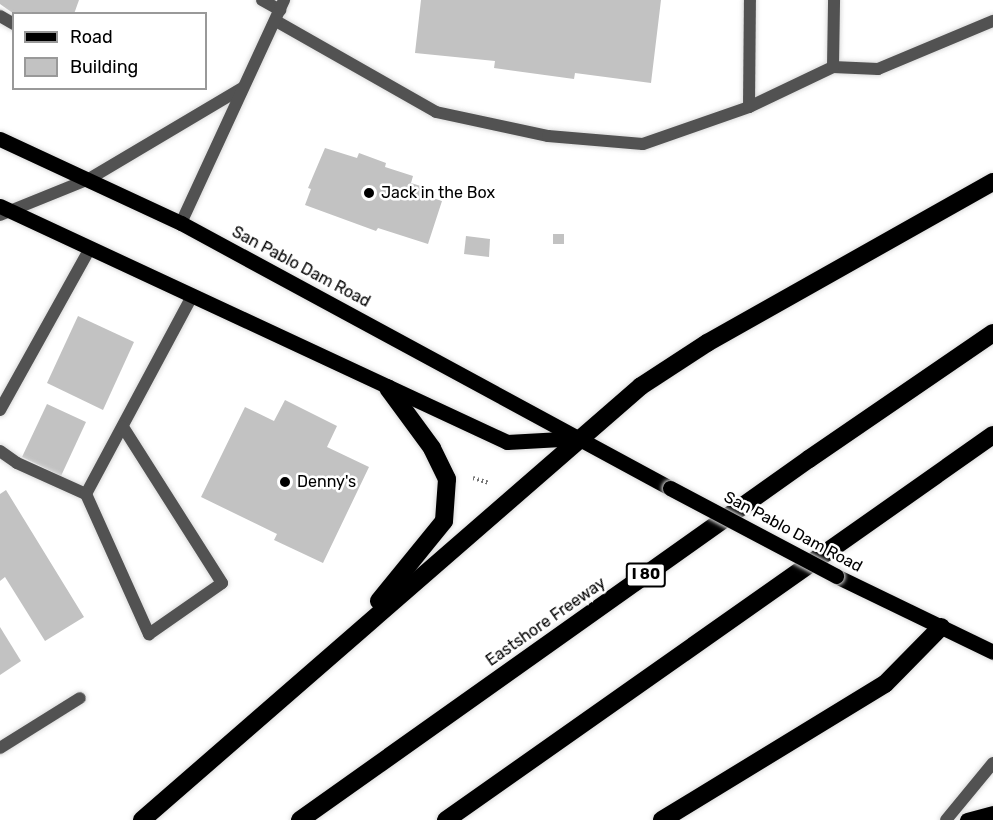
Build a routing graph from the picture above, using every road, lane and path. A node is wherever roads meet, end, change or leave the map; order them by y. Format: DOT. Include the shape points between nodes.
graph roads {
  1 [pos="262,0"];
  2 [pos="750,0"];
  3 [pos="834,0"];
  4 [pos="280,10"];
  5 [pos="993,21"];
  6 [pos="833,67"];
  7 [pos="242,88"];
  8 [pos="749,108"];
  9 [pos="0,140"];
  10 [pos="89,179"];
  11 [pos="993,182"];
  12 [pos="3,210"];
  13 [pos="181,223"];
  14 [pos="90,248"];
  15 [pos="192,296"];
  16 [pos="993,333"];
  17 [pos="388,388"];
  18 [pos="1,405"];
  19 [pos="123,427"];
  20 [pos="993,435"];
  21 [pos="579,438"];
  22 [pos="0,451"];
  23 [pos="467,476"];
  24 [pos="494,485"];
  25 [pos="86,494"];
  26 [pos="941,627"];
  27 [pos="349,638"];
  28 [pos="993,652"];
  29 [pos="80,698"];
  30 [pos="0,748"];
  31 [pos="993,763"];
  32 [pos="993,813"];
  33 [pos="142,820"];
  34 [pos="300,820"];
  35 [pos="446,820"];
  36 [pos="662,820"];
  37 [pos="946,820"];
  38 [pos="967,820"];
  1 -- 4 [label="street"];
  2 -- 8 [label="street"];
  3 -- 6 [label="street"];
  4 -- 7 [label="street"];
  4 -- 8 [label="street" via="436,112 548,136 643,144"];
  5 -- 6 [label="street" via="878,69"];
  6 -- 8 [label="street"];
  7 -- 10 [label="street"];
  7 -- 13 [label="street"];
  9 -- 10 [label="main road, San Pablo Dam Road"];
  10 -- 12 [label="street"];
  10 -- 13 [label="main road, San Pablo Dam Road"];
  11 -- 21 [label="highway" via="706,343 641,386"];
  12 -- 14 [label="main road"];
  13 -- 21 [label="main road, San Pablo Dam Road"];
  14 -- 15 [label="main road"];
  14 -- 18 [label="street"];
  15 -- 17 [label="main road"];
  15 -- 19 [label="street"];
  16 -- 34 [label="highway, Eastshore Freeway / I 80"];
  17 -- 21 [label="main road" via="507,442"];
  17 -- 27 [label="highway" via="432,448 447,479 444,521"];
  19 -- 25 [label="street"];
  19 -- 25 [label="street" via="222,583 149,634"];
  20 -- 35 [label="highway"];
  21 -- 26 [label="main road, San Pablo Dam Road, bridge" via="836,576"];
  21 -- 27 [label="highway"];
  22 -- 25 [label="street" via="17,463"];
  23 -- 24 [label="path"];
  26 -- 28 [label="main road, San Pablo Dam Road"];
  26 -- 36 [label="highway" via="885,684"];
  27 -- 33 [label="highway"];
  29 -- 30 [label="street"];
  31 -- 37 [label="street"];
  32 -- 38 [label="main road"];
}
